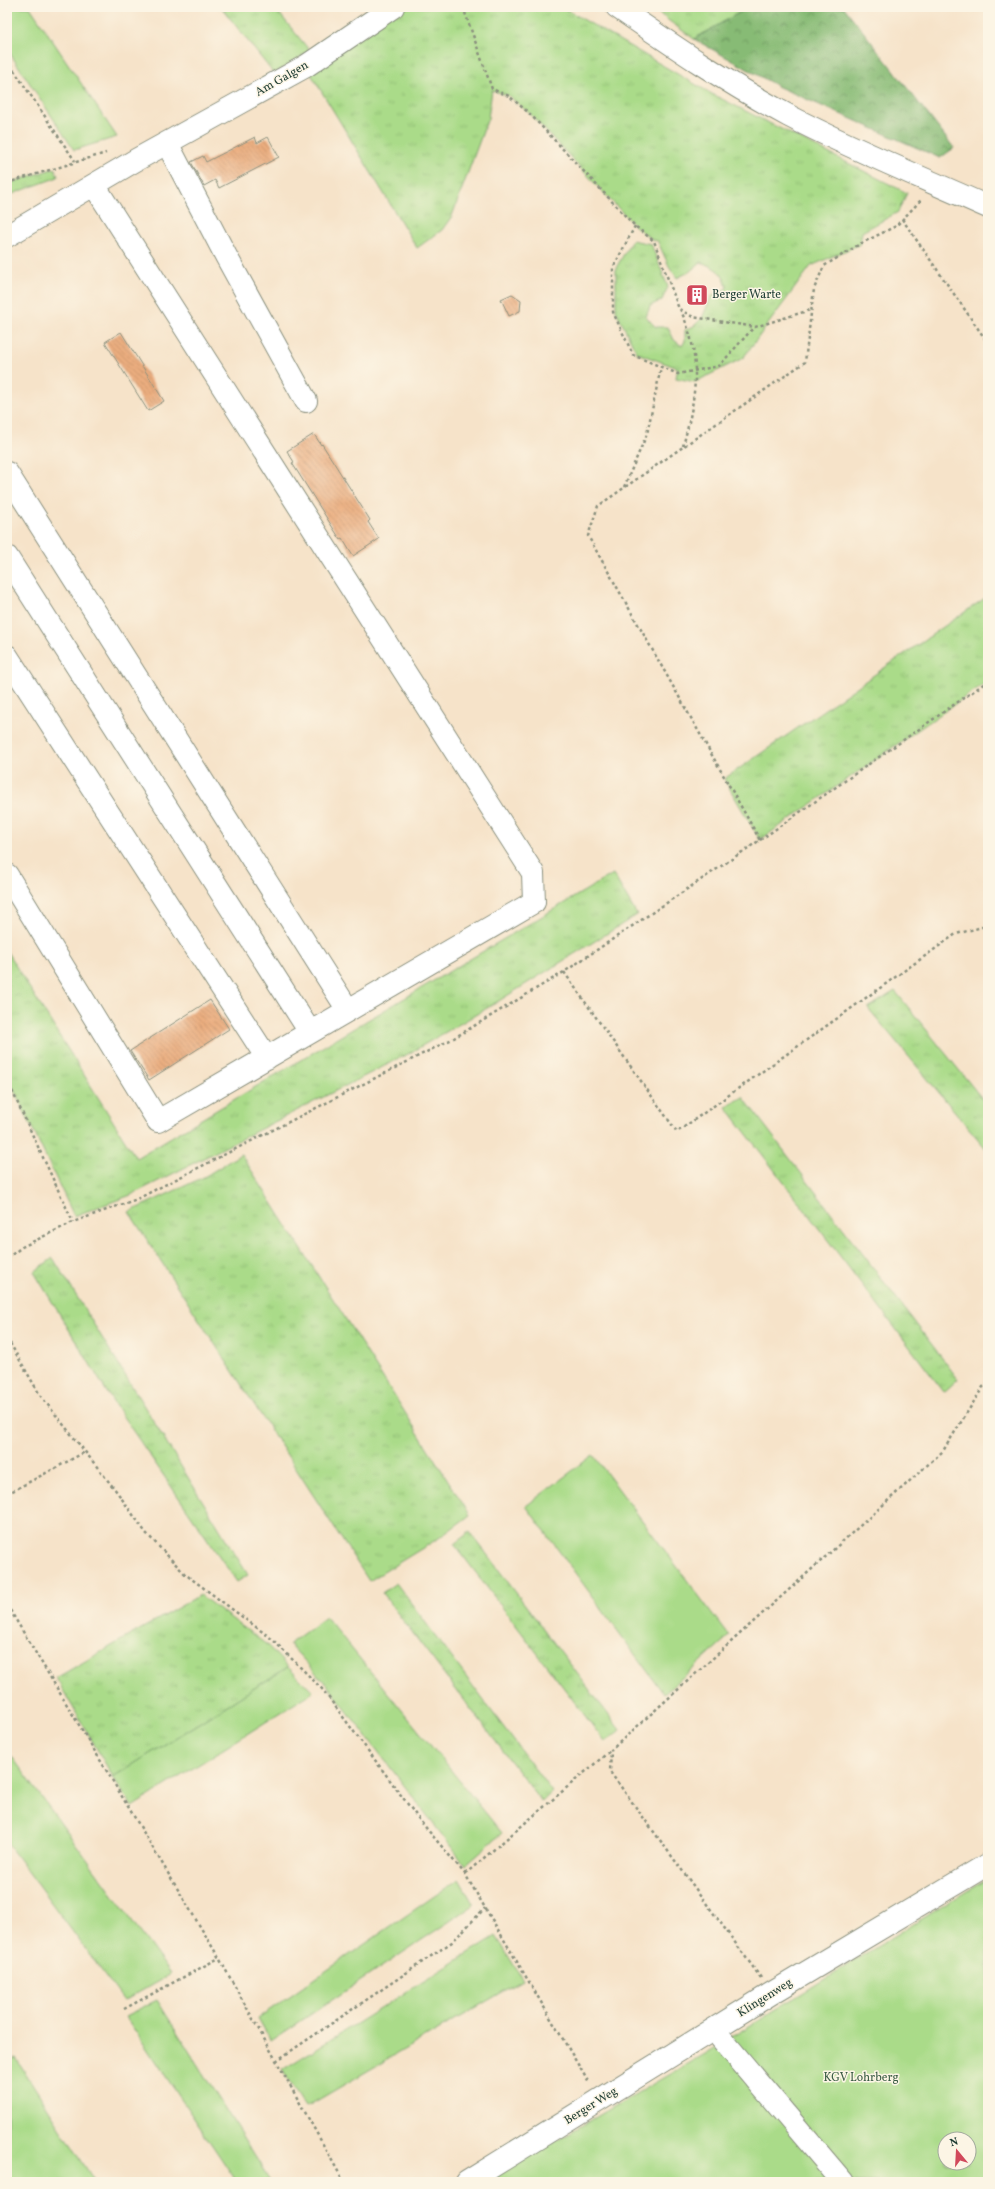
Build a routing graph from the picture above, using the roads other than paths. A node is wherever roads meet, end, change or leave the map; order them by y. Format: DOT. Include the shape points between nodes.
graph roads {
  1 [pos="393,7"];
  2 [pos="617,7"];
  3 [pos="167,143"];
  4 [pos="94,185"];
  5 [pos="988,207"];
  6 [pos="7,236"];
  7 [pos="306,401"];
  8 [pos="7,473"];
  9 [pos="7,557"];
  10 [pos="7,656"];
  11 [pos="7,875"];
  12 [pos="348,1010"];
  13 [pos="310,1032"];
  14 [pos="267,1058"];
  15 [pos="988,1864"];
  16 [pos="714,2030"];
  17 [pos="467,2182"];
  18 [pos="843,2182"];
  1 -- 3 [label="street, Am Galgen" via="306,66"];
  2 -- 5 [label="street" via="673,47 783,112 840,141"];
  3 -- 4 [label="street, Am Galgen"];
  3 -- 7 [label="street"];
  4 -- 6 [label="street, Am Galgen"];
  4 -- 12 [label="street" via="533,873 534,902"];
  8 -- 12 [label="street"];
  9 -- 13 [label="street"];
  10 -- 14 [label="street"];
  11 -- 14 [label="street" via="158,1121"];
  12 -- 13 [label="street"];
  13 -- 14 [label="street"];
  15 -- 16 [label="street, Klingenweg"];
  16 -- 17 [label="street, Berger Weg"];
  16 -- 18 [label="street"];
}
